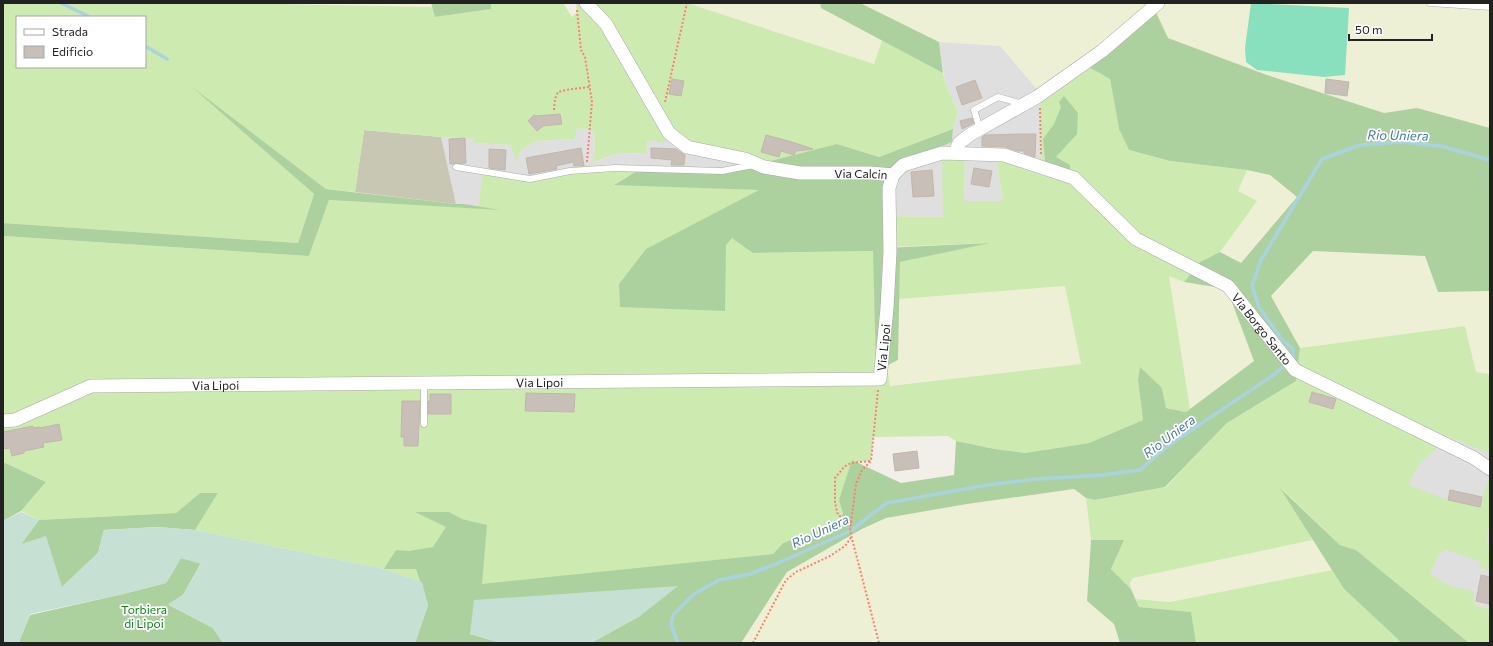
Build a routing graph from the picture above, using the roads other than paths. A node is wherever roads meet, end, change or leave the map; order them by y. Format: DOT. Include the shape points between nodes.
graph roads {
  1 [pos="1158,3"];
  2 [pos="1430,3"];
  3 [pos="581,4"];
  4 [pos="1490,7"];
  5 [pos="1025,104"];
  6 [pos="980,129"];
  7 [pos="955,153"];
  8 [pos="758,164"];
  9 [pos="456,167"];
  10 [pos="893,175"];
  11 [pos="424,383"];
  12 [pos="3,421"];
  13 [pos="424,424"];
  14 [pos="1490,469"];
  1 -- 5 [label="street" via="1102,51"];
  2 -- 4 [label="lane"];
  3 -- 8 [label="street, Via Calcin" via="606,24 669,133 687,147"];
  5 -- 6 [label="street"];
  5 -- 6 [label="lane" via="998,97 974,110"];
  6 -- 7 [label="street" via="960,143"];
  7 -- 10 [label="street, Via Calcin" via="942,153 903,165"];
  7 -- 14 [label="street, Via Borgo Santo" via="1004,155 1074,178 1136,239 1228,286 1293,368 1474,458"];
  8 -- 9 [label="lane" via="722,171 588,169 530,179"];
  8 -- 10 [label="street, Via Calcin" via="800,174"];
  10 -- 11 [label="street, Via Lipoi" via="889,188 890,259 880,379"];
  11 -- 12 [label="street, Via Lipoi" via="91,386 15,420"];
  11 -- 13 [label="lane"];
}
